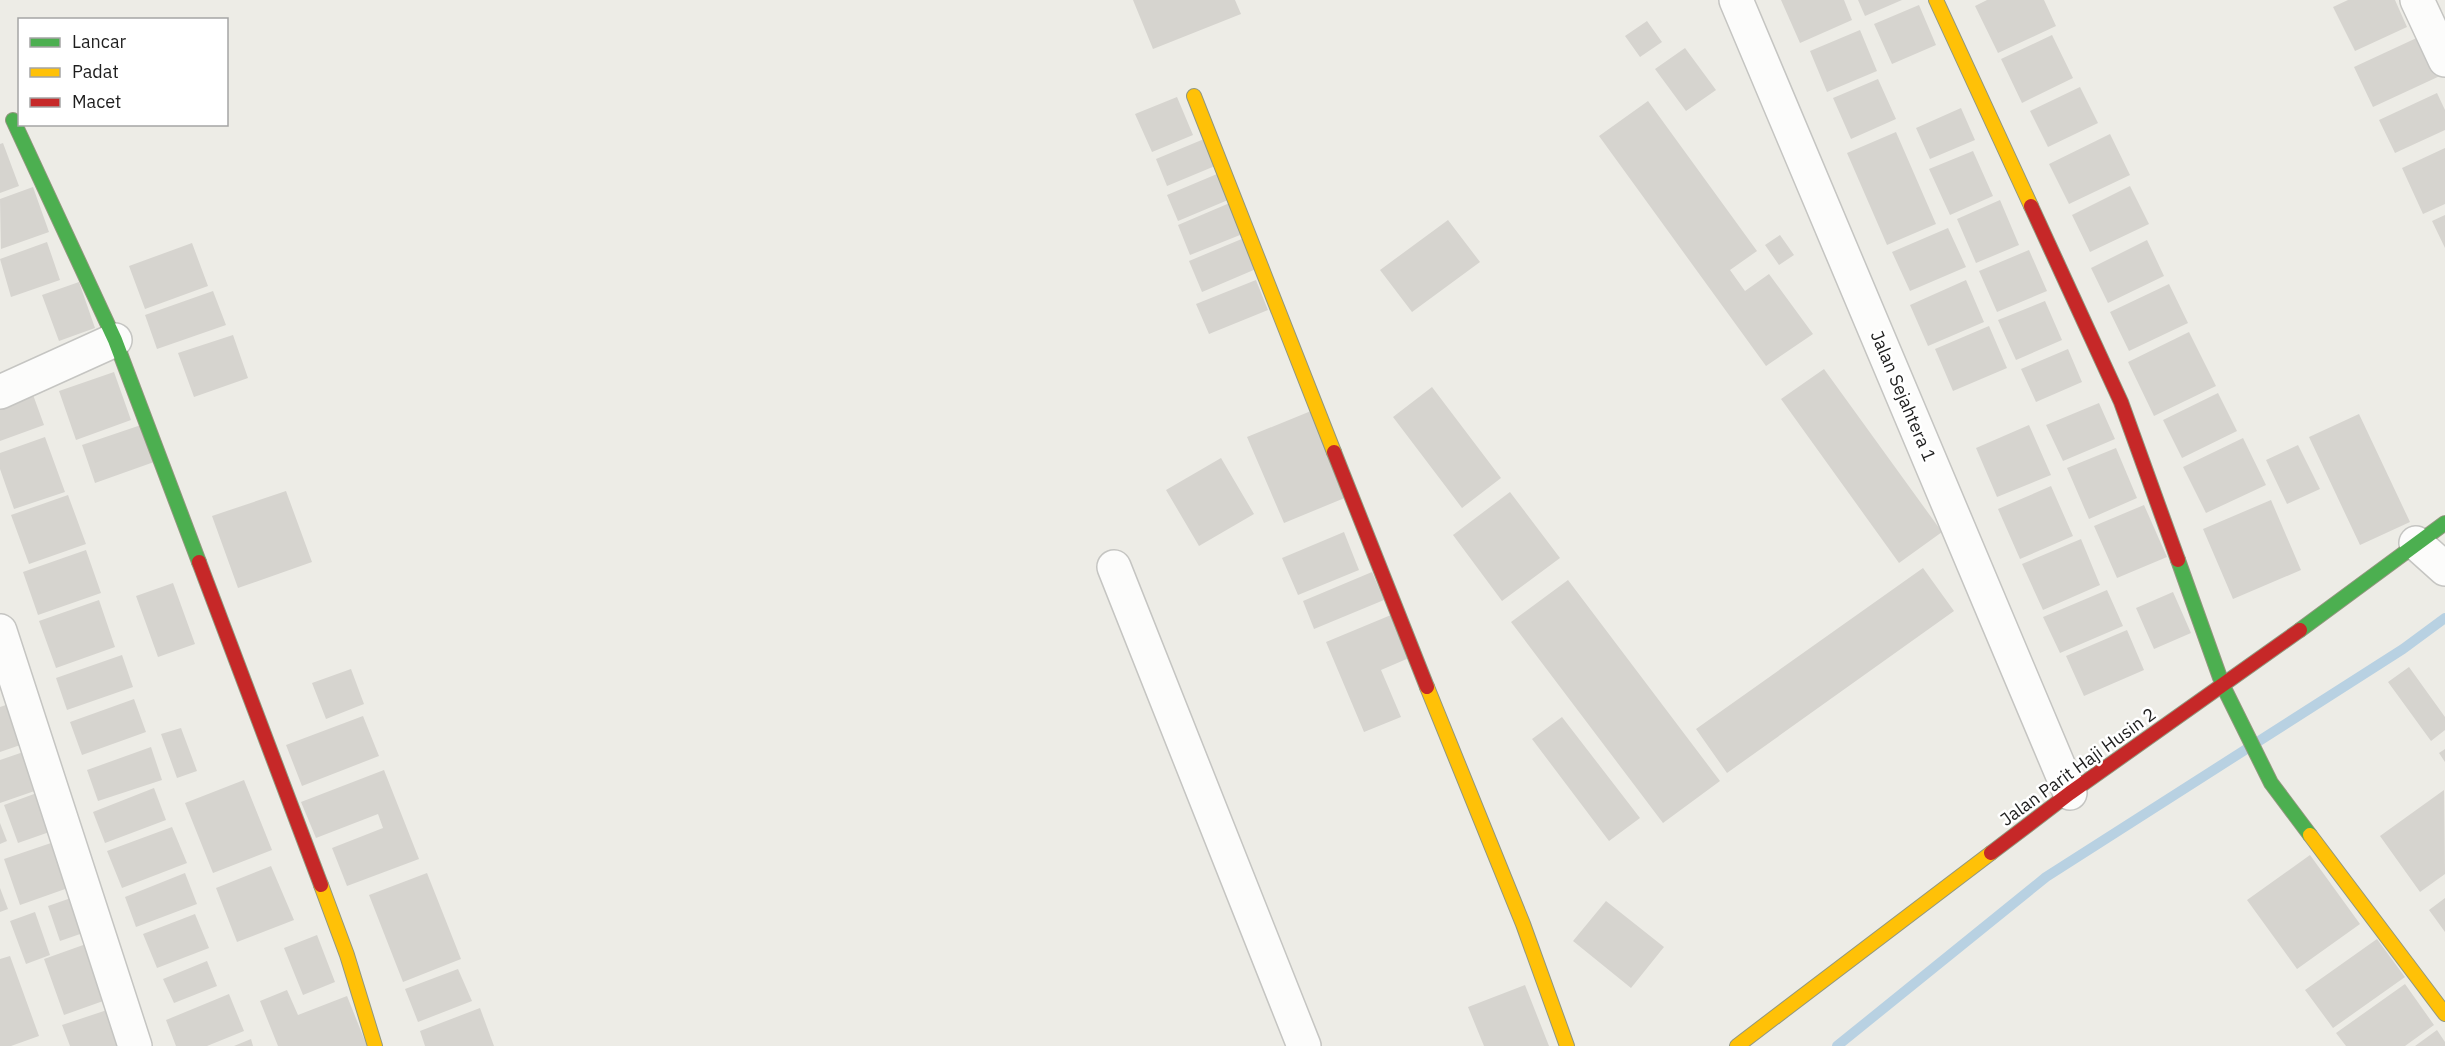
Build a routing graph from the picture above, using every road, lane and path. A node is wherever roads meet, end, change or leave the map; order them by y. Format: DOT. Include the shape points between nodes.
graph roads {
  1 [pos="1736,0"];
  2 [pos="1936,0"];
  3 [pos="2417,0"];
  4 [pos="2445,60"];
  5 [pos="1194,96"];
  6 [pos="13,120"];
  7 [pos="115,340"];
  8 [pos="0,392"];
  9 [pos="2445,523"];
  10 [pos="2416,543"];
  11 [pos="1114,567"];
  12 [pos="2445,568"];
  13 [pos="0,632"];
  14 [pos="2223,686"];
  15 [pos="2070,793"];
  16 [pos="2445,1014"];
  17 [pos="135,1046"];
  18 [pos="375,1046"];
  19 [pos="1304,1046"];
  20 [pos="1567,1046"];
  21 [pos="1737,1046"];
  1 -- 15 [label="street, Jalan Sejahtera 1"];
  2 -- 14 [label="street" via="2121,402"];
  3 -- 4 [label="street"];
  5 -- 20 [label="street" via="1523,924"];
  6 -- 7 [label="street"];
  7 -- 8 [label="street"];
  7 -- 18 [label="street" via="347,955"];
  9 -- 10 [label="street, Jalan Parit Haji Husin 2"];
  10 -- 12 [label="street"];
  10 -- 14 [label="street, Jalan Parit Haji Husin 2"];
  11 -- 19 [label="street"];
  13 -- 17 [label="street"];
  14 -- 15 [label="street, Jalan Parit Haji Husin 2"];
  14 -- 16 [label="street" via="2271,783"];
  15 -- 21 [label="street, Jalan Parit Haji Husin 2"];
}
